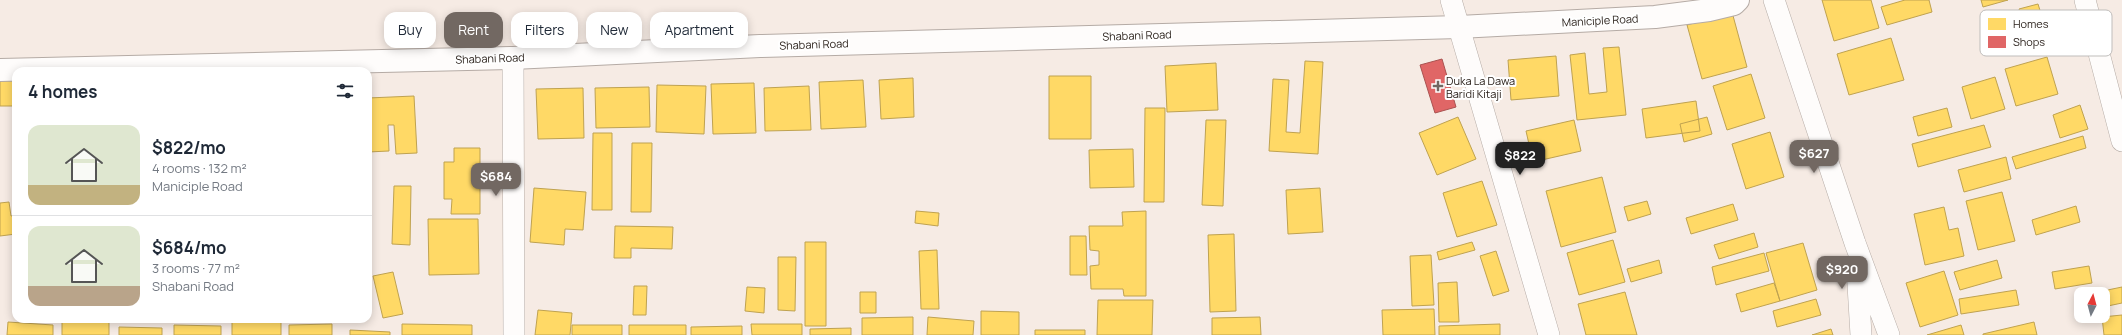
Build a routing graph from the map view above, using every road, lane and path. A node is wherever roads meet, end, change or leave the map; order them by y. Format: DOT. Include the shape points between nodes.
graph roads {
  1 [pos="1452,0"];
  2 [pos="1738,0"];
  3 [pos="1774,0"];
  4 [pos="2085,0"];
  5 [pos="2088,10"];
  6 [pos="1459,27"];
  7 [pos="2100,56"];
  8 [pos="513,58"];
  9 [pos="128,67"];
  10 [pos="0,70"];
  11 [pos="12,70"];
  12 [pos="2122,141"];
  13 [pos="1855,243"];
  14 [pos="514,335"];
  15 [pos="1549,335"];
  16 [pos="1861,335"];
  17 [pos="1889,335"];
  1 -- 6 [label="street"];
  2 -- 6 [label="street, Maniciple Road" via="1734,4 1709,10 1656,17"];
  3 -- 13 [label="street"];
  4 -- 5 [label="street"];
  6 -- 8 [label="street, Shabani Road" via="760,46"];
  6 -- 15 [label="street"];
  7 -- 12 [label="street"];
  8 -- 9 [label="street, Shabani Road"];
  8 -- 14 [label="street"];
  10 -- 11 [label="street, Shabani Road"];
  13 -- 16 [label="street"];
  13 -- 17 [label="street"];
}
